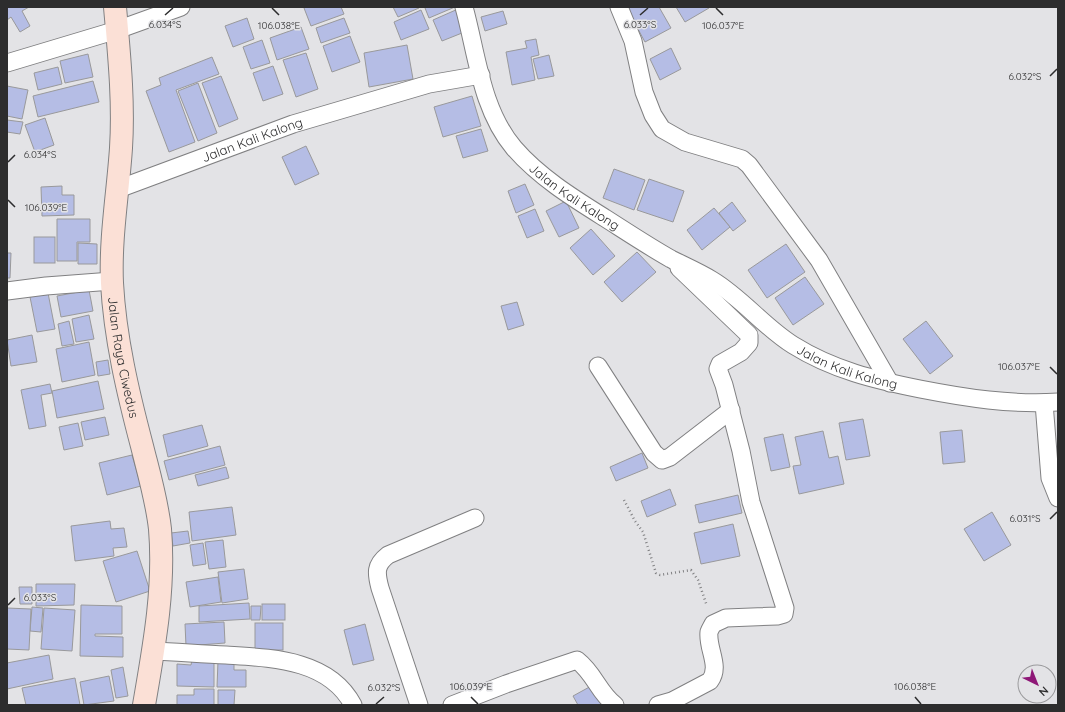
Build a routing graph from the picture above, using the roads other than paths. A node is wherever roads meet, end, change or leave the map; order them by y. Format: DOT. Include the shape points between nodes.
graph roads {
  1 [pos="115,7"];
  2 [pos="181,7"];
  3 [pos="464,7"];
  4 [pos="619,7"];
  5 [pos="117,30"];
  6 [pos="7,63"];
  7 [pos="481,75"];
  8 [pos="118,189"];
  9 [pos="669,258"];
  10 [pos="112,281"];
  11 [pos="7,291"];
  12 [pos="598,366"];
  13 [pos="890,383"];
  14 [pos="1051,402"];
  15 [pos="731,410"];
  16 [pos="1058,498"];
  17 [pos="475,518"];
  18 [pos="153,651"];
  19 [pos="144,705"];
  20 [pos="353,705"];
  21 [pos="419,705"];
  22 [pos="452,705"];
  23 [pos="615,705"];
  24 [pos="658,705"];
  1 -- 5 [label="street, Jalan Raya Ciwedus"];
  2 -- 5 [label="street"];
  3 -- 7 [label="street"];
  4 -- 13 [label="street" via="633,41 644,92 662,129 685,142 736,156 749,165 819,260"];
  5 -- 6 [label="street"];
  5 -- 8 [label="street, Jalan Raya Ciwedus" via="121,107"];
  7 -- 8 [label="street, Jalan Kali Kalong" via="429,84 293,124"];
  7 -- 9 [label="street, Jalan Kali Kalong" via="497,123 513,147 534,168 571,197"];
  8 -- 10 [label="street, Jalan Raya Ciwedus"];
  9 -- 13 [label="street, Jalan Kali Kalong" via="713,280 791,344 817,359 851,373"];
  9 -- 15 [label="street" via="749,335 749,343 741,352 720,364 718,369"];
  10 -- 11 [label="street"];
  10 -- 18 [label="street, Jalan Raya Ciwedus" via="115,319 123,361 154,490 160,529 162,563"];
  12 -- 15 [label="street" via="654,453 662,460 670,457"];
  13 -- 14 [label="street, Jalan Kali Kalong" via="952,396 1012,403"];
  14 -- 16 [label="street" via="1050,478"];
  15 -- 24 [label="street" via="751,502 785,608 784,614 726,618 713,624 709,632 714,676 710,681 672,701"];
  17 -- 21 [label="street" via="388,555 377,566 380,588"];
  18 -- 19 [label="street, Jalan Raya Ciwedus"];
  18 -- 20 [label="street" via="281,659 311,668 329,679 347,695"];
  22 -- 23 [label="street" via="578,660 588,668 605,697"];
}
